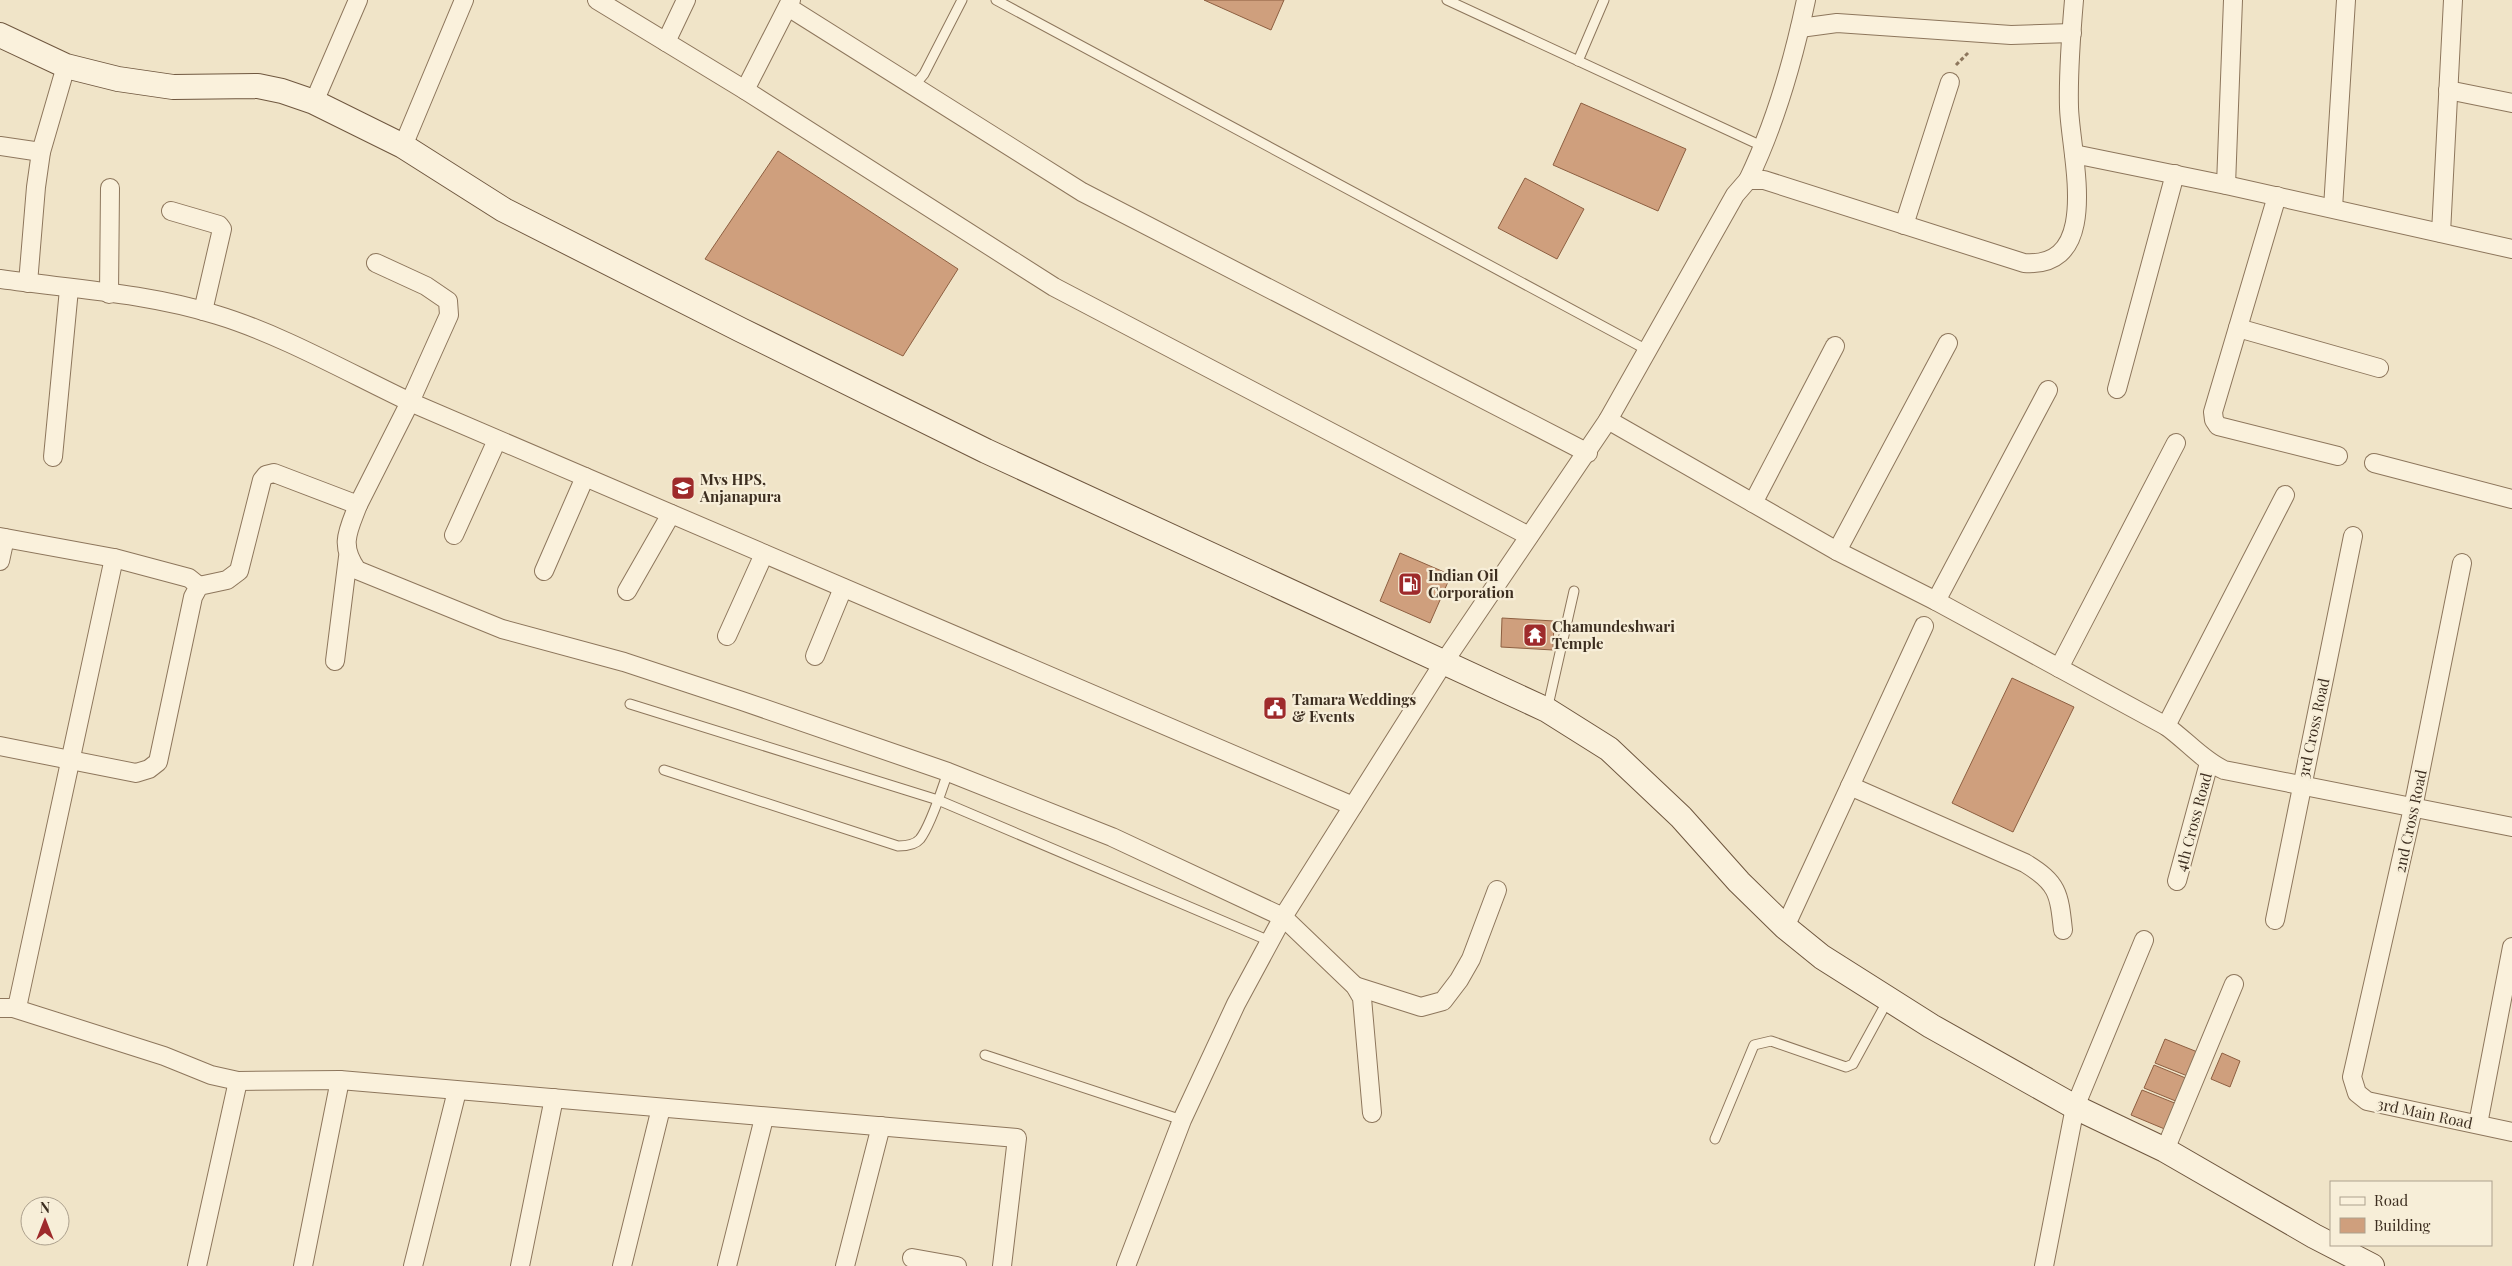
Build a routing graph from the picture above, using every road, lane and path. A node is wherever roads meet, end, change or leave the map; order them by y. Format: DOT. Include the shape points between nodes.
graph roads {
  1 [pos="358,0"];
  2 [pos="464,0"];
  3 [pos="597,0"];
  4 [pos="686,0"];
  5 [pos="962,0"];
  6 [pos="996,0"];
  7 [pos="1447,0"];
  8 [pos="1604,0"];
  9 [pos="1806,0"];
  10 [pos="2074,0"];
  11 [pos="2233,0"];
  12 [pos="2346,0"];
  13 [pos="2453,0"];
  14 [pos="789,4"];
  15 [pos="1800,28"];
  16 [pos="2072,33"];
  17 [pos="1991,34"];
  18 [pos="0,35"];
  19 [pos="666,42"];
  20 [pos="1578,61"];
  21 [pos="66,66"];
  22 [pos="1950,82"];
  23 [pos="914,86"];
  24 [pos="745,90"];
  25 [pos="2448,90"];
  26 [pos="314,102"];
  27 [pos="2512,103"];
  28 [pos="0,146"];
  29 [pos="403,146"];
  30 [pos="1764,147"];
  31 [pos="42,152"];
  32 [pos="2074,154"];
  33 [pos="2175,174"];
  34 [pos="1748,180"];
  35 [pos="2226,185"];
  36 [pos="110,188"];
  37 [pos="2277,196"];
  38 [pos="2333,208"];
  39 [pos="171,211"];
  40 [pos="1904,225"];
  41 [pos="2441,233"];
  42 [pos="2512,249"];
  43 [pos="376,262"];
  44 [pos="0,280"];
  45 [pos="28,283"];
  46 [pos="69,289"];
  47 [pos="109,294"];
  48 [pos="203,311"];
  49 [pos="2238,328"];
  50 [pos="1948,343"];
  51 [pos="1835,346"];
  52 [pos="1649,352"];
  53 [pos="2379,368"];
  54 [pos="2117,389"];
  55 [pos="2048,390"];
  56 [pos="410,402"];
  57 [pos="1608,420"];
  58 [pos="497,440"];
  59 [pos="2176,443"];
  60 [pos="1588,452"];
  61 [pos="2338,456"];
  62 [pos="53,457"];
  63 [pos="2374,463"];
  64 [pos="585,477"];
  65 [pos="2285,495"];
  66 [pos="2512,499"];
  67 [pos="1753,503"];
  68 [pos="358,505"];
  69 [pos="671,514"];
  70 [pos="454,535"];
  71 [pos="1529,536"];
  72 [pos="2353,536"];
  73 [pos="2,537"];
  74 [pos="1837,551"];
  75 [pos="764,554"];
  76 [pos="348,557"];
  77 [pos="114,558"];
  78 [pos="0,561"];
  79 [pos="2462,563"];
  80 [pos="544,571"];
  81 [pos="199,586"];
  82 [pos="843,588"];
  83 [pos="627,591"];
  84 [pos="1574,591"];
  85 [pos="1936,601"];
  86 [pos="1924,626"];
  87 [pos="727,636"];
  88 [pos="815,656"];
  89 [pos="335,661"];
  90 [pos="1444,662"];
  91 [pos="2059,668"];
  92 [pos="630,704"];
  93 [pos="1547,710"];
  94 [pos="2166,726"];
  95 [pos="0,746"];
  96 [pos="71,760"];
  97 [pos="2209,763"];
  98 [pos="664,770"];
  99 [pos="948,772"];
  100 [pos="1850,786"];
  101 [pos="2301,786"];
  102 [pos="938,800"];
  103 [pos="1353,806"];
  104 [pos="2413,808"];
  105 [pos="2512,827"];
  106 [pos="2177,881"];
  107 [pos="1497,890"];
  108 [pos="1283,918"];
  109 [pos="2275,920"];
  110 [pos="1785,927"];
  111 [pos="2063,930"];
  112 [pos="2144,940"];
  113 [pos="1272,942"];
  114 [pos="2512,947"];
  115 [pos="2234,984"];
  116 [pos="1355,986"];
  117 [pos="1888,999"];
  118 [pos="7,1008"];
  119 [pos="985,1055"];
  120 [pos="2352,1077"];
  121 [pos="340,1080"];
  122 [pos="238,1081"];
  123 [pos="457,1091"];
  124 [pos="554,1098"];
  125 [pos="2074,1106"];
  126 [pos="660,1108"];
  127 [pos="1372,1113"];
  128 [pos="764,1118"];
  129 [pos="1182,1120"];
  130 [pos="2478,1124"];
  131 [pos="881,1126"];
  132 [pos="2512,1132"];
  133 [pos="1715,1139"];
  134 [pos="2165,1150"];
  135 [pos="2330,1244"];
  136 [pos="2333,1246"];
  137 [pos="912,1258"];
  138 [pos="197,1266"];
  139 [pos="304,1266"];
  140 [pos="413,1266"];
  141 [pos="520,1266"];
  142 [pos="622,1266"];
  143 [pos="728,1266"];
  144 [pos="845,1266"];
  145 [pos="957,1266"];
  146 [pos="1002,1266"];
  147 [pos="1126,1266"];
  148 [pos="2044,1266"];
  149 [pos="2372,1266"];
  1 -- 26 [label="street"];
  2 -- 29 [label="street"];
  3 -- 19 [label="street"];
  4 -- 19 [label="street"];
  5 -- 23 [label="lane" via="924,74"];
  6 -- 52 [label="lane"];
  7 -- 20 [label="lane"];
  8 -- 20 [label="lane"];
  9 -- 15 [label="street"];
  10 -- 16 [label="street"];
  11 -- 35 [label="street"];
  12 -- 38 [label="street"];
  13 -- 25 [label="street"];
  14 -- 23 [label="street"];
  14 -- 24 [label="street"];
  15 -- 17 [label="street" via="1837,23"];
  15 -- 30 [label="street" via="1787,81"];
  16 -- 17 [label="street"];
  16 -- 32 [label="street" via="2069,108"];
  17 -- 22 [label="path" via="1955,66"];
  18 -- 21 [label="street"];
  19 -- 24 [label="street"];
  20 -- 30 [label="lane"];
  21 -- 26 [label="street" via="118,79 172,87 258,86"];
  21 -- 31 [label="street"];
  22 -- 40 [label="street"];
  23 -- 60 [label="street" via="1082,192"];
  24 -- 71 [label="street" via="1054,287"];
  25 -- 27 [label="street"];
  25 -- 41 [label="street"];
  26 -- 29 [label="street"];
  28 -- 31 [label="street"];
  29 -- 90 [label="street" via="504,210 750,334 986,450"];
  30 -- 34 [label="street"];
  31 -- 45 [label="street"];
  32 -- 33 [label="street"];
  32 -- 40 [label="street" via="2076,222 2070,242 2063,252 2049,261 2024,263"];
  33 -- 35 [label="street"];
  33 -- 54 [label="street"];
  34 -- 40 [label="street" via="1764,180"];
  34 -- 52 [label="street" via="1736,195"];
  35 -- 37 [label="street"];
  36 -- 47 [label="street"];
  37 -- 38 [label="street"];
  37 -- 49 [label="street"];
  38 -- 41 [label="street"];
  39 -- 48 [label="street" via="219,225 222,229"];
  41 -- 42 [label="street"];
  43 -- 56 [label="street" via="426,286 448,301 449,315"];
  44 -- 45 [label="street"];
  45 -- 46 [label="street"];
  46 -- 47 [label="street"];
  46 -- 62 [label="street"];
  47 -- 48 [label="street"];
  48 -- 56 [label="street" via="256,329"];
  49 -- 53 [label="street"];
  49 -- 61 [label="street" via="2213,412 2218,426"];
  50 -- 74 [label="street"];
  51 -- 67 [label="street"];
  52 -- 57 [label="street"];
  55 -- 85 [label="street"];
  56 -- 58 [label="street"];
  56 -- 68 [label="street"];
  57 -- 60 [label="street"];
  57 -- 67 [label="street"];
  58 -- 64 [label="street"];
  58 -- 70 [label="street"];
  59 -- 91 [label="street"];
  60 -- 71 [label="street"];
  63 -- 66 [label="street"];
  64 -- 69 [label="street"];
  64 -- 80 [label="street"];
  65 -- 94 [label="street"];
  67 -- 74 [label="street"];
  68 -- 76 [label="street" via="346,536"];
  68 -- 81 [label="street" via="274,473 266,475 239,571 227,580"];
  69 -- 75 [label="street"];
  69 -- 83 [label="street"];
  71 -- 90 [label="street"];
  72 -- 101 [label="street, 3rd Cross Road"];
  73 -- 77 [label="street"];
  73 -- 78 [label="street"];
  74 -- 85 [label="street"];
  75 -- 82 [label="street"];
  75 -- 87 [label="street"];
  76 -- 89 [label="street"];
  76 -- 99 [label="street" via="357,570 502,629 624,662"];
  77 -- 81 [label="street" via="189,578"];
  77 -- 96 [label="street"];
  79 -- 104 [label="street, 2nd Cross Road"];
  81 -- 96 [label="street" via="193,597 158,762 136,773"];
  82 -- 88 [label="street"];
  82 -- 103 [label="street"];
  84 -- 93 [label="lane"];
  85 -- 91 [label="street"];
  86 -- 100 [label="street"];
  90 -- 93 [label="street"];
  90 -- 103 [label="street"];
  91 -- 94 [label="street"];
  92 -- 102 [label="lane"];
  93 -- 110 [label="street" via="1609,749 1681,817 1739,882"];
  94 -- 97 [label="street"];
  95 -- 96 [label="street"];
  96 -- 118 [label="street" via="18,1003"];
  97 -- 101 [label="street" via="2224,770"];
  97 -- 106 [label="street, 4th Cross Road"];
  98 -- 102 [label="lane" via="898,846 908,846 920,839"];
  99 -- 102 [label="lane"];
  99 -- 108 [label="street" via="1112,837"];
  100 -- 110 [label="street"];
  100 -- 111 [label="street" via="2025,863 2046,876 2060,904"];
  101 -- 104 [label="street"];
  101 -- 109 [label="street, 3rd Cross Road"];
  102 -- 113 [label="lane"];
  103 -- 108 [label="street"];
  104 -- 105 [label="street"];
  104 -- 120 [label="street, 2nd Cross Road"];
  107 -- 116 [label="street" via="1471,959 1442,1001 1421,1007"];
  108 -- 113 [label="street"];
  108 -- 116 [label="street"];
  110 -- 117 [label="street" via="1822,957"];
  112 -- 125 [label="street"];
  113 -- 129 [label="street" via="1236,1004"];
  114 -- 130 [label="street"];
  115 -- 134 [label="street"];
  116 -- 127 [label="street" via="1362,998"];
  117 -- 125 [label="street"];
  117 -- 133 [label="lane" via="1853,1064 1846,1067 1771,1041 1754,1045"];
  118 -- 122 [label="street"];
  119 -- 129 [label="lane"];
  120 -- 130 [label="street, 3rd Main Road" via="2356,1093 2368,1101"];
  121 -- 122 [label="street"];
  121 -- 123 [label="street"];
  121 -- 139 [label="street"];
  122 -- 138 [label="street"];
  123 -- 124 [label="street"];
  123 -- 140 [label="street"];
  124 -- 126 [label="street"];
  124 -- 141 [label="street"];
  125 -- 134 [label="street"];
  125 -- 148 [label="street"];
  126 -- 128 [label="street"];
  126 -- 142 [label="street"];
  128 -- 131 [label="street"];
  128 -- 143 [label="street"];
  129 -- 147 [label="street"];
  130 -- 132 [label="street, 3rd Main Road"];
  131 -- 144 [label="street"];
  131 -- 146 [label="street" via="1017,1138"];
  134 -- 135 [label="street"];
  136 -- 149 [label="street"];
  137 -- 145 [label="street"];
}
